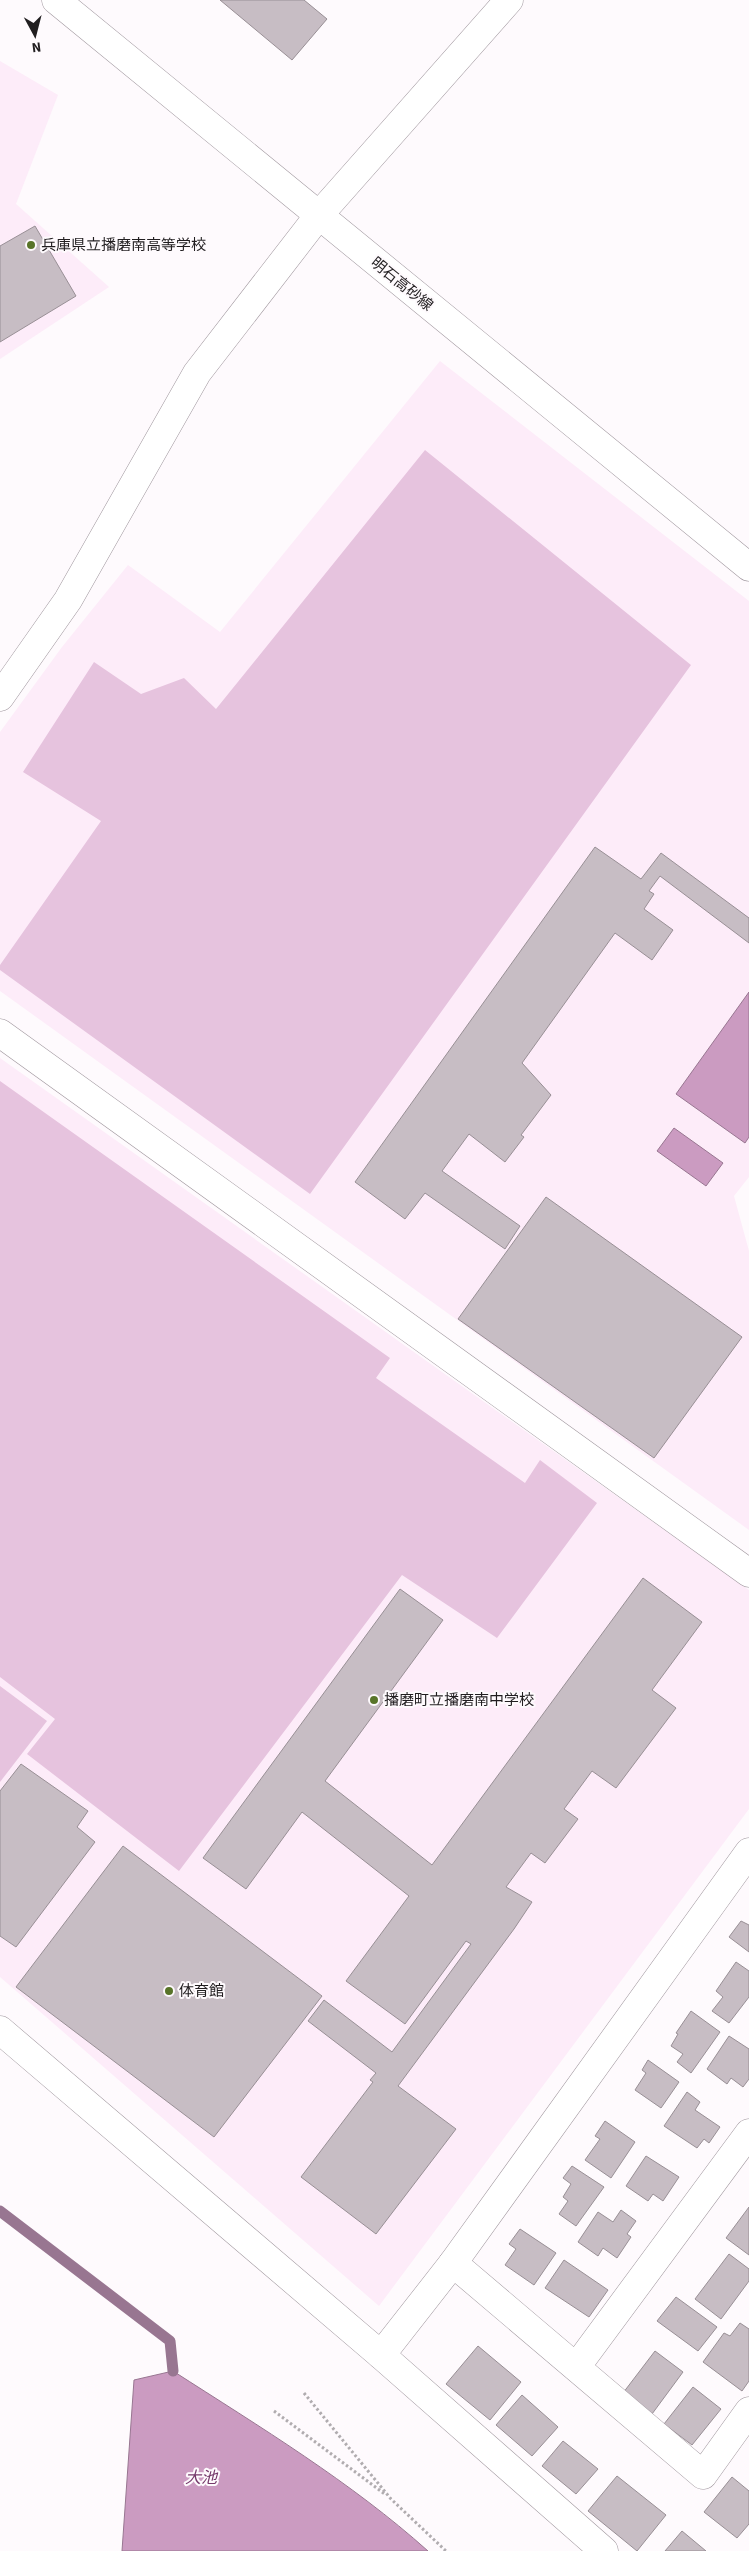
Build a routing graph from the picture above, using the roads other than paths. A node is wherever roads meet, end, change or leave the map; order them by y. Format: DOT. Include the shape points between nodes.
graph roads {
  1 [pos="56,0"];
  2 [pos="509,0"];
  3 [pos="319,215"];
  4 [pos="749,566"];
  5 [pos="0,697"];
  6 [pos="0,1032"];
  7 [pos="749,1573"];
  8 [pos="749,1852"];
  9 [pos="0,2030"];
  10 [pos="749,2132"];
  11 [pos="453,2263"];
  12 [pos="381,2355"];
  13 [pos="577,2366"];
  14 [pos="749,2411"];
  15 [pos="604,2551"];
  1 -- 3 [label="street, 明石高砂線"];
  2 -- 3 [label="street"];
  3 -- 4 [label="street, 明石高砂線"];
  3 -- 5 [label="street" via="198,373 68,600"];
  6 -- 7 [label="street"];
  8 -- 11 [label="street"];
  9 -- 12 [label="street"];
  10 -- 13 [label="street"];
  11 -- 12 [label="street"];
  11 -- 13 [label="street"];
  12 -- 15 [label="street"];
  13 -- 14 [label="street" via="703,2475"];
}
